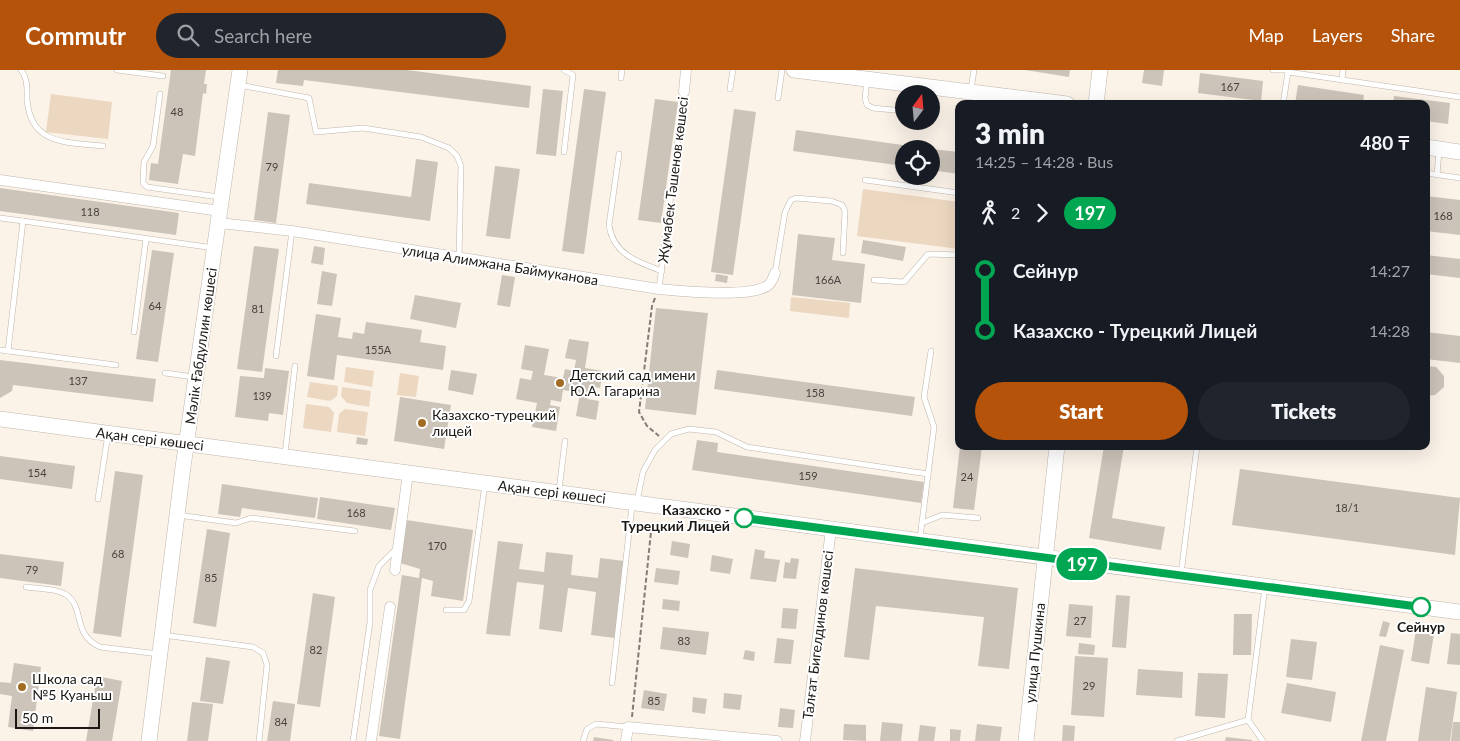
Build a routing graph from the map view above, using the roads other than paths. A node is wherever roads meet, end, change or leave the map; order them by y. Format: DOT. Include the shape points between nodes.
graph roads {
  1 [pos="21,70"];
  2 [pos="117,70"];
  3 [pos="564,70"];
  4 [pos="622,70"];
  5 [pos="686,70"];
  6 [pos="733,70"];
  7 [pos="782,70"];
  8 [pos="799,70"];
  9 [pos="974,70"];
  10 [pos="1100,70"];
  11 [pos="1273,70"];
  12 [pos="1344,70"];
  13 [pos="1288,71"];
  14 [pos="163,76"];
  15 [pos="239,78"];
  16 [pos="621,78"];
  17 [pos="868,79"];
  18 [pos="1342,80"];
  19 [pos="895,85"];
  20 [pos="730,89"];
  21 [pos="684,92"];
  22 [pos="940,93"];
  23 [pos="160,94"];
  24 [pos="977,97"];
  25 [pos="1460,97"];
  26 [pos="778,98"];
  27 [pos="1014,100"];
  28 [pos="1096,100"];
  29 [pos="1284,100"];
  30 [pos="895,110"];
  31 [pos="104,146"];
  32 [pos="1433,148"];
  33 [pos="564,152"];
  34 [pos="1460,152"];
  35 [pos="619,154"];
  36 [pos="1430,174"];
  37 [pos="1437,175"];
  38 [pos="1460,178"];
  39 [pos="0,180"];
  40 [pos="865,180"];
  41 [pos="955,192"];
  42 [pos="220,210"];
  43 [pos="0,218"];
  44 [pos="23,221"];
  45 [pos="292,232"];
  46 [pos="146,238"];
  47 [pos="215,248"];
  48 [pos="843,253"];
  49 [pos="955,255"];
  50 [pos="459,259"];
  51 [pos="662,271"];
  52 [pos="775,273"];
  53 [pos="874,280"];
  54 [pos="659,289"];
  55 [pos="134,332"];
  56 [pos="0,350"];
  57 [pos="8,351"];
  58 [pos="931,351"];
  59 [pos="276,356"];
  60 [pos="116,365"];
  61 [pos="295,366"];
  62 [pos="166,373"];
  63 [pos="197,377"];
  64 [pos="0,419"];
  65 [pos="108,434"];
  66 [pos="565,441"];
  67 [pos="187,444"];
  68 [pos="1057,450"];
  69 [pos="1197,450"];
  70 [pos="284,457"];
  71 [pos="408,473"];
  72 [pos="928,474"];
  73 [pos="486,483"];
  74 [pos="559,493"];
  75 [pos="98,500"];
  76 [pos="634,503"];
  77 [pos="178,515"];
  78 [pos="978,518"];
  79 [pos="922,523"];
  80 [pos="830,529"];
  81 [pos="355,532"];
  82 [pos="920,541"];
  83 [pos="398,548"];
  84 [pos="1044,558"];
  85 [pos="394,570"];
  86 [pos="1181,577"];
  87 [pos="1265,586"];
  88 [pos="26,587"];
  89 [pos="390,607"];
  90 [pos="446,610"];
  91 [pos="1460,612"];
  92 [pos="163,635"];
  93 [pos="160,654"];
  94 [pos="612,683"];
  95 [pos="1248,720"];
  96 [pos="629,727"];
  97 [pos="149,741"];
  98 [pos="259,741"];
  99 [pos="353,741"];
  100 [pos="371,741"];
  101 [pos="583,741"];
  102 [pos="626,741"];
  103 [pos="777,741"];
  104 [pos="805,741"];
  105 [pos="1026,741"];
  106 [pos="1177,741"];
  107 [pos="1263,741"];
  1 -- 31 [label="lane" via="26,79 30,115 42,134 54,140"];
  2 -- 14 [label="lane"];
  3 -- 33 [label="lane" via="572,75"];
  4 -- 16 [label="lane"];
  5 -- 21 [label="street, Жұмабек Тәшенов көшесі"];
  6 -- 20 [label="lane"];
  7 -- 26 [label="lane"];
  8 -- 17 [label="street"];
  9 -- 24 [label="lane"];
  10 -- 28 [label="street"];
  11 -- 13 [label="lane"];
  12 -- 18 [label="lane"];
  13 -- 18 [label="lane"];
  13 -- 29 [label="lane"];
  15 -- 42 [label="street, Мәлік Ғабдуллин көшесі"];
  15 -- 50 [label="lane" via="308,98 316,132 363,128 421,137 449,148 461,166"];
  17 -- 19 [label="street"];
  17 -- 30 [label="lane" via="867,105"];
  18 -- 25 [label="lane"];
  21 -- 51 [label="lane, Жұмабек Тәшенов көшесі"];
  22 -- 24 [label="street"];
  23 -- 42 [label="lane" via="153,146 144,162 143,183"];
  24 -- 27 [label="street"];
  32 -- 34 [label="street"];
  32 -- 37 [label="lane"];
  35 -- 51 [label="lane" via="610,234 624,254"];
  36 -- 37 [label="lane"];
  37 -- 38 [label="lane"];
  39 -- 42 [label="street, улица Алимжана Баймуканова"];
  40 -- 41 [label="lane"];
  42 -- 45 [label="street, улица Алимжана Баймуканова"];
  42 -- 47 [label="street, Мәлік Ғабдуллин көшесі"];
  43 -- 44 [label="lane"];
  44 -- 46 [label="lane"];
  44 -- 57 [label="lane"];
  45 -- 50 [label="street, улица Алимжана Баймуканова"];
  45 -- 59 [label="lane"];
  46 -- 47 [label="lane"];
  46 -- 55 [label="lane"];
  47 -- 63 [label="street, Мәлік Ғабдуллин көшесі"];
  48 -- 52 [label="lane" via="846,211 842,205 796,198 790,200 785,212"];
  49 -- 53 [label="lane" via="928,254 904,282"];
  50 -- 54 [label="street, улица Алимжана Баймуканова"];
  51 -- 54 [label="lane, Жұмабек Тәшенов көшесі"];
  52 -- 54 [label="street, улица Алимжана Баймуканова" via="770,283 759,289 715,294"];
  56 -- 57 [label="lane"];
  57 -- 60 [label="lane"];
  58 -- 72 [label="lane" via="924,397 934,427"];
  61 -- 70 [label="lane"];
  62 -- 63 [label="lane"];
  63 -- 67 [label="street, Мәлік Ғабдуллин көшесі"];
  64 -- 65 [label="street, Ақан сері көшесі"];
  65 -- 67 [label="street, Ақан сері көшесі"];
  65 -- 75 [label="lane"];
  66 -- 74 [label="lane"];
  67 -- 70 [label="street, Ақан сері көшесі"];
  67 -- 77 [label="street, Мәлік Ғабдуллин көшесі"];
  68 -- 84 [label="street, улица Пушкина"];
  69 -- 86 [label="lane"];
  70 -- 71 [label="street, Ақан сері көшесі"];
  71 -- 73 [label="street, Ақан сері көшесі"];
  71 -- 83 [label="street"];
  72 -- 76 [label="lane" via="747,447 716,432 689,429 678,431 664,440 648,460"];
  72 -- 79 [label="lane"];
  73 -- 74 [label="street, Ақан сері көшесі"];
  73 -- 90 [label="lane" via="469,602 464,610"];
  74 -- 76 [label="street, Ақан сері көшесі"];
  76 -- 80 [label="street, Ақан сері көшесі"];
  76 -- 94 [label="lane"];
  77 -- 81 [label="lane" via="236,523 251,518"];
  77 -- 92 [label="street, Мәлік Ғабдуллин көшесі"];
  78 -- 79 [label="lane" via="942,515"];
  79 -- 82 [label="lane"];
  80 -- 82 [label="street, Ақан сері көшесі"];
  80 -- 104 [label="street, Талғат Бигелдинов көшесі"];
  82 -- 84 [label="street, Ақан сері көшесі"];
  83 -- 85 [label="street"];
  83 -- 99 [label="lane" via="383,560 370,590 370,622"];
  84 -- 86 [label="street, Ақан сері көшесі"];
  84 -- 105 [label="street, улица Пушкина"];
  86 -- 87 [label="street, Ақан сері көшесі"];
  87 -- 91 [label="street, Ақан сері көшесі"];
  87 -- 95 [label="lane"];
  88 -- 93 [label="lane" via="66,595 76,607 80,626 91,643 100,647"];
  89 -- 100 [label="street"];
  92 -- 93 [label="street, Мәлік Ғабдуллин көшесі"];
  92 -- 98 [label="lane" via="253,647 264,653 266,665"];
  93 -- 97 [label="street, Мәлік Ғабдуллин көшесі"];
  95 -- 106 [label="lane"];
  95 -- 107 [label="lane"];
  96 -- 101 [label="lane" via="596,724 587,729"];
  96 -- 102 [label="street"];
  96 -- 103 [label="street"];
}
